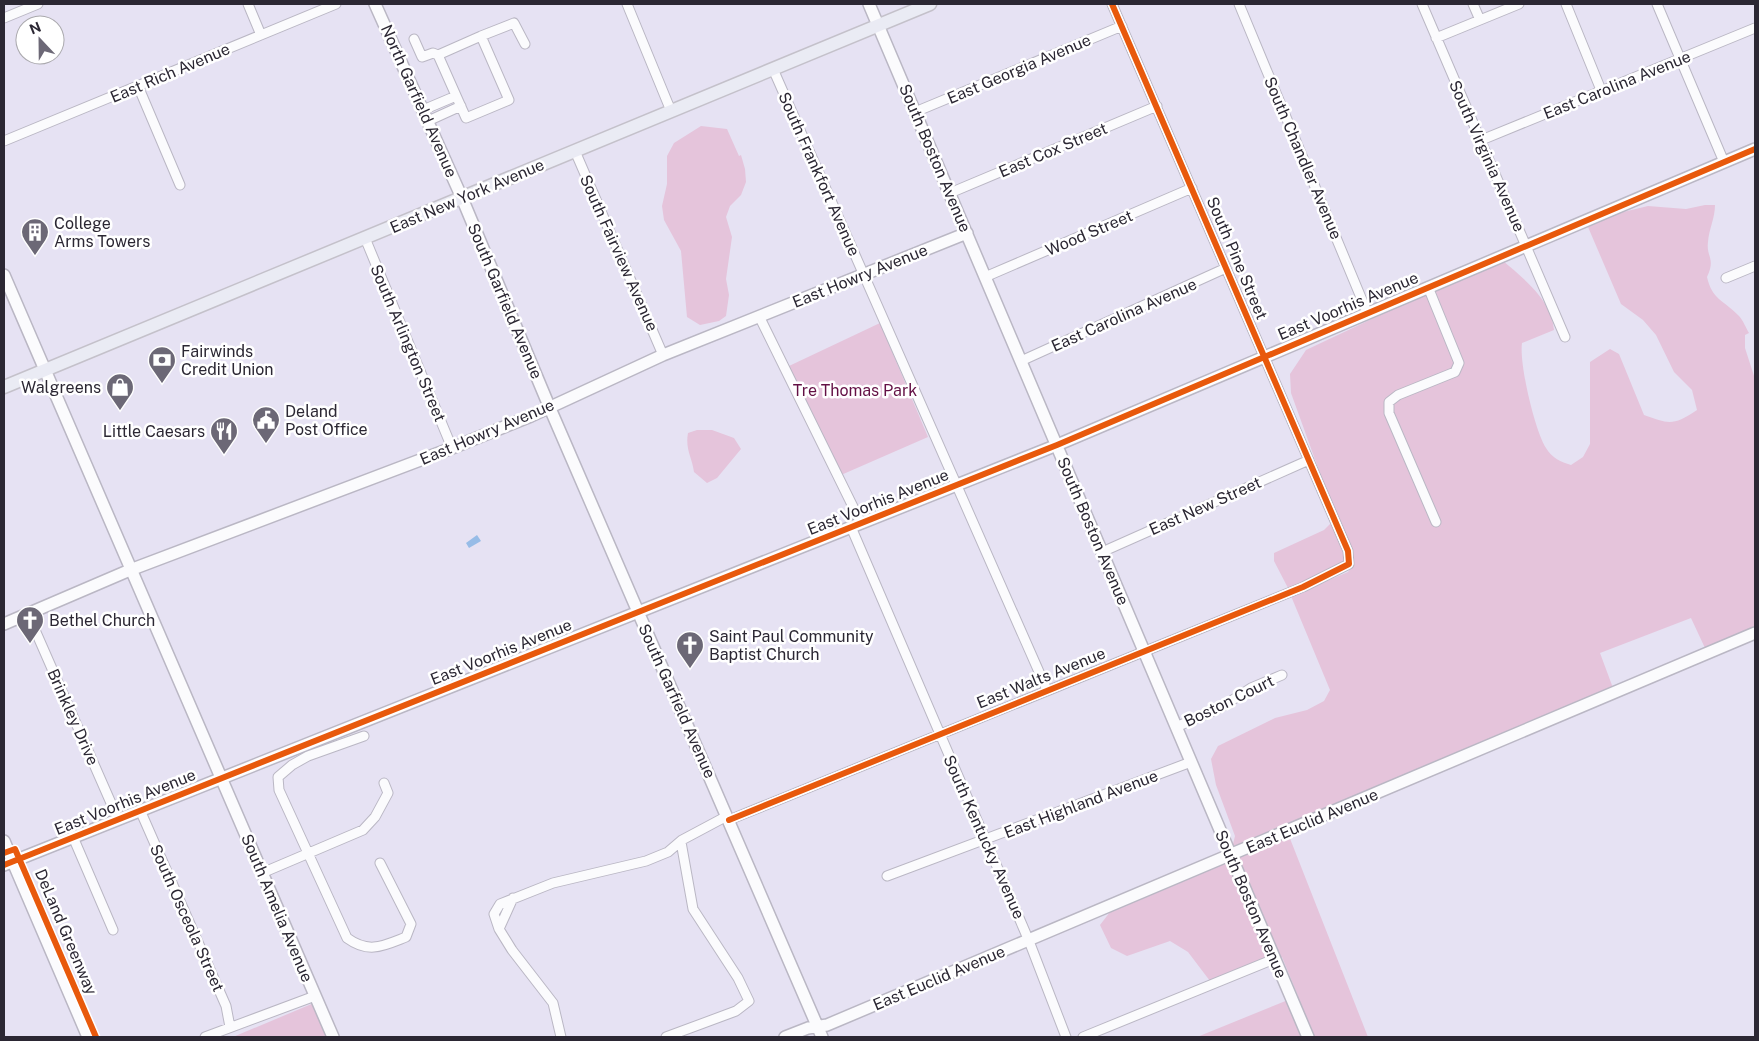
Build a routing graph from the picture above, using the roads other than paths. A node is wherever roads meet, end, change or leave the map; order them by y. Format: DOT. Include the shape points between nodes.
graph roads {
  1 [pos="38,4"];
  2 [pos="248,4"];
  3 [pos="336,4"];
  4 [pos="375,4"];
  5 [pos="627,4"];
  6 [pos="869,4"];
  7 [pos="930,4"];
  8 [pos="1112,4"];
  9 [pos="1239,4"];
  10 [pos="1422,4"];
  11 [pos="1473,4"];
  12 [pos="1519,4"];
  13 [pos="1566,4"];
  14 [pos="1657,4"];
  15 [pos="4,18"];
  16 [pos="1480,20"];
  17 [pos="878,25"];
  18 [pos="1122,26"];
  19 [pos="1755,28"];
  20 [pos="261,34"];
  21 [pos="481,36"];
  22 [pos="414,38"];
  23 [pos="1436,38"];
  24 [pos="525,44"];
  25 [pos="438,55"];
  26 [pos="1680,59"];
  27 [pos="773,69"];
  28 [pos="138,86"];
  29 [pos="1601,90"];
  30 [pos="456,96"];
  31 [pos="461,106"];
  32 [pos="1156,106"];
  33 [pos="671,111"];
  34 [pos="915,112"];
  35 [pos="426,115"];
  36 [pos="4,141"];
  37 [pos="1479,141"];
  38 [pos="1755,149"];
  39 [pos="575,151"];
  40 [pos="1724,162"];
  41 [pos="180,185"];
  42 [pos="1192,188"];
  43 [pos="950,193"];
  44 [pos="462,198"];
  45 [pos="967,233"];
  46 [pos="365,238"];
  47 [pos="1526,245"];
  48 [pos="1755,266"];
  49 [pos="1226,268"];
  50 [pos="4,275"];
  51 [pos="864,275"];
  52 [pos="986,277"];
  53 [pos="1726,278"];
  54 [pos="1428,287"];
  55 [pos="1367,312"];
  56 [pos="759,316"];
  57 [pos="1565,336"];
  58 [pos="663,355"];
  59 [pos="1264,356"];
  60 [pos="1021,361"];
  61 [pos="44,370"];
  62 [pos="4,387"];
  63 [pos="549,406"];
  64 [pos="1057,445"];
  65 [pos="452,448"];
  66 [pos="1309,460"];
  67 [pos="956,485"];
  68 [pos="1436,522"];
  69 [pos="856,525"];
  70 [pos="1348,551"];
  71 [pos="1102,552"];
  72 [pos="130,570"];
  73 [pos="638,612"];
  74 [pos="28,614"];
  75 [pos="4,624"];
  76 [pos="1755,633"];
  77 [pos="1144,652"];
  78 [pos="1282,674"];
  79 [pos="1048,690"];
  80 [pos="1176,727"];
  81 [pos="939,734"];
  82 [pos="364,736"];
  83 [pos="1191,762"];
  84 [pos="221,778"];
  85 [pos="384,783"];
  86 [pos="140,810"];
  87 [pos="728,818"];
  88 [pos="118,819"];
  89 [pos="73,837"];
  90 [pos="986,840"];
  91 [pos="4,841"];
  92 [pos="681,842"];
  93 [pos="309,855"];
  94 [pos="1231,856"];
  95 [pos="380,862"];
  96 [pos="8,863"];
  97 [pos="262,872"];
  98 [pos="887,876"];
  99 [pos="113,930"];
  100 [pos="1030,941"];
  101 [pos="1274,958"];
  102 [pos="316,996"];
  103 [pos="230,1028"];
  104 [pos="820,1032"];
  105 [pos="88,1037"];
  106 [pos="205,1037"];
  107 [pos="333,1037"];
  108 [pos="561,1037"];
  109 [pos="666,1037"];
  110 [pos="785,1037"];
  111 [pos="1066,1037"];
  112 [pos="1084,1037"];
  113 [pos="1308,1037"];
  1 -- 15 [label="street"];
  2 -- 20 [label="street"];
  3 -- 20 [label="street, East Rich Avenue"];
  4 -- 35 [label="street, North Garfield Avenue"];
  5 -- 33 [label="street"];
  6 -- 17 [label="street, South Boston Avenue"];
  7 -- 17 [label="main road, East New York Avenue"];
  8 -- 18 [label="street, South Pine Street"];
  9 -- 55 [label="street, South Chandler Avenue"];
  10 -- 23 [label="street, South Virginia Avenue"];
  11 -- 16 [label="street"];
  12 -- 16 [label="street"];
  13 -- 29 [label="street"];
  14 -- 26 [label="street"];
  16 -- 23 [label="street"];
  17 -- 27 [label="main road, East New York Avenue"];
  17 -- 34 [label="street, South Boston Avenue"];
  18 -- 32 [label="street, South Pine Street"];
  18 -- 34 [label="street, East Georgia Avenue"];
  19 -- 26 [label="street, East Carolina Avenue"];
  20 -- 28 [label="street, East Rich Avenue"];
  21 -- 24 [label="street" via="514,22"];
  21 -- 25 [label="street"];
  21 -- 31 [label="street" via="509,100 466,118"];
  22 -- 25 [label="street" via="422,57 433,53"];
  23 -- 37 [label="street, South Virginia Avenue"];
  25 -- 30 [label="street"];
  26 -- 29 [label="street, East Carolina Avenue"];
  26 -- 40 [label="street"];
  27 -- 33 [label="main road, East New York Avenue"];
  27 -- 51 [label="street, South Frankfort Avenue"];
  28 -- 36 [label="street, East Rich Avenue"];
  28 -- 41 [label="street"];
  29 -- 37 [label="street, East Carolina Avenue"];
  30 -- 31 [label="street"];
  30 -- 35 [label="street"];
  31 -- 35 [label="street"];
  32 -- 42 [label="street, South Pine Street"];
  32 -- 43 [label="street, East Cox Street"];
  33 -- 39 [label="main road, East New York Avenue"];
  34 -- 43 [label="street, South Boston Avenue"];
  35 -- 44 [label="street, North Garfield Avenue"];
  37 -- 47 [label="street, South Virginia Avenue"];
  38 -- 40 [label="street, East Voorhis Avenue"];
  39 -- 44 [label="main road, East New York Avenue"];
  39 -- 58 [label="street, South Fairview Avenue"];
  40 -- 47 [label="street, East Voorhis Avenue"];
  42 -- 49 [label="street, South Pine Street"];
  42 -- 52 [label="street, Wood Street"];
  43 -- 45 [label="street, South Boston Avenue"];
  44 -- 46 [label="main road, East New York Avenue"];
  44 -- 63 [label="street, South Garfield Avenue"];
  45 -- 51 [label="street, East Howry Avenue"];
  45 -- 52 [label="street, South Boston Avenue"];
  46 -- 61 [label="main road, East New York Avenue"];
  46 -- 65 [label="street, South Arlington Street"];
  47 -- 54 [label="street, East Voorhis Avenue"];
  47 -- 57 [label="street, South Virginia Avenue"];
  48 -- 53 [label="street"];
  49 -- 59 [label="street, South Pine Street"];
  49 -- 60 [label="street, East Carolina Avenue"];
  50 -- 61 [label="street, South Amelia Avenue"];
  51 -- 56 [label="street, East Howry Avenue"];
  51 -- 67 [label="street, South Frankfort Avenue"];
  52 -- 60 [label="street, South Boston Avenue"];
  54 -- 55 [label="street, East Voorhis Avenue"];
  54 -- 68 [label="street" via="1459,363 1455,372 1398,395 1389,402 1389,413"];
  55 -- 59 [label="street, East Voorhis Avenue"];
  56 -- 58 [label="street, East Howry Avenue"];
  56 -- 69 [label="street, South Kentucky Avenue"];
  58 -- 63 [label="street, East Howry Avenue"];
  59 -- 64 [label="street, East Voorhis Avenue"];
  59 -- 66 [label="street, South Pine Street"];
  60 -- 64 [label="street, South Boston Avenue"];
  61 -- 62 [label="main road, East New York Avenue"];
  61 -- 72 [label="street, South Amelia Avenue"];
  63 -- 65 [label="street, East Howry Avenue"];
  63 -- 73 [label="street, South Garfield Avenue"];
  64 -- 67 [label="street, East Voorhis Avenue"];
  64 -- 71 [label="street, South Boston Avenue"];
  65 -- 72 [label="street, East Howry Avenue"];
  66 -- 70 [label="street, South Pine Street"];
  66 -- 71 [label="street, East New Street"];
  67 -- 69 [label="street, East Voorhis Avenue"];
  67 -- 79 [label="street, South Frankfort Avenue"];
  69 -- 73 [label="street, East Voorhis Avenue"];
  69 -- 81 [label="street, South Kentucky Avenue"];
  70 -- 77 [label="street, East Walts Avenue" via="1350,561 1346,568"];
  71 -- 77 [label="street, South Boston Avenue"];
  72 -- 74 [label="street, East Howry Avenue"];
  72 -- 84 [label="street, South Amelia Avenue"];
  73 -- 84 [label="street, East Voorhis Avenue"];
  73 -- 87 [label="street, South Garfield Avenue"];
  74 -- 75 [label="street, East Howry Avenue"];
  74 -- 88 [label="street, Brinkley Drive"];
  76 -- 94 [label="street, East Euclid Avenue"];
  77 -- 79 [label="street, East Walts Avenue"];
  77 -- 80 [label="street, South Boston Avenue"];
  78 -- 80 [label="street, Boston Court" via="1251,688 1220,708"];
  79 -- 81 [label="street, East Walts Avenue"];
  80 -- 83 [label="street, South Boston Avenue"];
  81 -- 87 [label="street, East Walts Avenue"];
  81 -- 90 [label="street, South Kentucky Avenue"];
  82 -- 93 [label="street" via="308,756 278,777 279,790"];
  83 -- 90 [label="street, East Highland Avenue"];
  83 -- 94 [label="street, South Boston Avenue"];
  84 -- 86 [label="street, East Voorhis Avenue"];
  84 -- 97 [label="street, South Amelia Avenue"];
  85 -- 93 [label="street" via="388,793 375,817 363,830"];
  86 -- 88 [label="street, East Voorhis Avenue"];
  86 -- 103 [label="street, South Osceola Street" via="226,1006"];
  87 -- 92 [label="street, East Walts Avenue"];
  87 -- 104 [label="street, South Garfield Avenue"];
  88 -- 89 [label="street, East Voorhis Avenue"];
  89 -- 96 [label="street, East Voorhis Avenue"];
  89 -- 99 [label="street"];
  90 -- 98 [label="street, East Highland Avenue"];
  90 -- 100 [label="street, South Kentucky Avenue"];
  91 -- 96 [label="street"];
  92 -- 108 [label="street, East Walts Avenue" via="668,852 646,861 552,883 500,904 496,909 499,929 553,1003"];
  92 -- 109 [label="street" via="693,909 738,978 749,1001 736,1011"];
  93 -- 95 [label="street" via="347,938 358,946 371,948 406,937 411,924"];
  93 -- 97 [label="street"];
  94 -- 100 [label="street, East Euclid Avenue"];
  94 -- 101 [label="street, South Boston Avenue"];
  96 -- 105 [label="street"];
  97 -- 102 [label="street, South Amelia Avenue"];
  100 -- 104 [label="street, East Euclid Avenue" via="828,1024"];
  100 -- 111 [label="street, South Kentucky Avenue"];
  101 -- 112 [label="street"];
  101 -- 113 [label="street, South Boston Avenue"];
  102 -- 103 [label="street"];
  102 -- 107 [label="street, South Amelia Avenue"];
  103 -- 106 [label="street"];
  104 -- 110 [label="street, East Euclid Avenue"];
}
